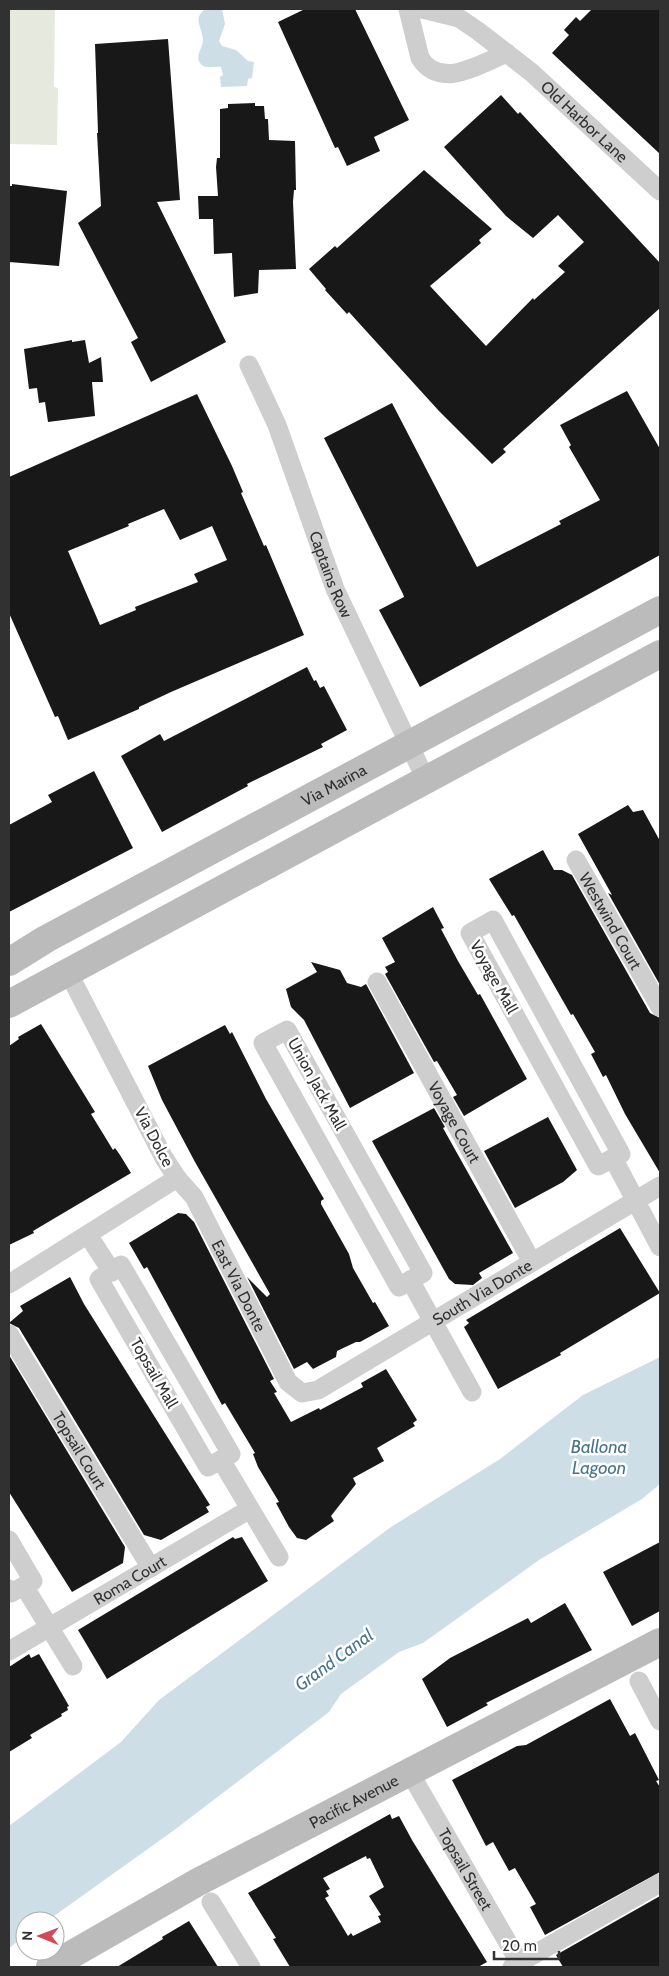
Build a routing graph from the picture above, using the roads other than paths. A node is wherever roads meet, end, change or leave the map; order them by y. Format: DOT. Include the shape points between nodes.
graph roads {
  1 [pos="408,9"];
  2 [pos="422,9"];
  3 [pos="507,53"];
  4 [pos="660,191"];
  5 [pos="249,365"];
  6 [pos="660,610"];
  7 [pos="660,654"];
  8 [pos="408,743"];
  9 [pos="426,780"];
  10 [pos="576,860"];
  11 [pos="9,962"];
  12 [pos="68,972"];
  13 [pos="377,982"];
  14 [pos="9,1004"];
  15 [pos="660,1007"];
  16 [pos="612,1158"];
  17 [pos="177,1178"];
  18 [pos="660,1186"];
  19 [pos="635,1201"];
  20 [pos="88,1235"];
  21 [pos="660,1247"];
  22 [pos="532,1262"];
  23 [pos="112,1272"];
  24 [pos="410,1280"];
  25 [pos="9,1284"];
  26 [pos="433,1321"];
  27 [pos="9,1334"];
  28 [pos="472,1392"];
  29 [pos="302,1393"];
  30 [pos="221,1460"];
  31 [pos="250,1509"];
  32 [pos="9,1540"];
  33 [pos="279,1557"];
  34 [pos="151,1568"];
  35 [pos="16,1587"];
  36 [pos="50,1627"];
  37 [pos="660,1642"];
  38 [pos="9,1651"];
  39 [pos="73,1666"];
  40 [pos="639,1680"];
  41 [pos="660,1721"];
  42 [pos="410,1773"];
  43 [pos="660,1883"];
  44 [pos="211,1902"];
  45 [pos="518,1966"];
  46 [pos="50,1967"];
  47 [pos="251,1967"];
  1 -- 3 [label="street" via="420,58 433,70 454,74 469,72"];
  2 -- 3 [label="street, Old Harbor Lane" via="459,18"];
  3 -- 4 [label="street, Old Harbor Lane"];
  5 -- 8 [label="street, Captains Row" via="277,425 335,589"];
  6 -- 8 [label="street, Via Marina"];
  7 -- 9 [label="street"];
  8 -- 9 [label="street, Captains Row"];
  8 -- 11 [label="street, Via Marina"];
  9 -- 12 [label="street"];
  10 -- 15 [label="street, Westwind Court"];
  12 -- 14 [label="street"];
  12 -- 17 [label="street, Via Dolce"];
  13 -- 22 [label="street, Voyage Court"];
  16 -- 16 [label="street, Voyage Mall" via="598,1166 470,932 493,920 620,1154"];
  16 -- 19 [label="street, Voyage Mall"];
  17 -- 20 [label="street, Via Dolce"];
  17 -- 29 [label="street, East Via Donte" via="194,1197 288,1382"];
  18 -- 19 [label="street, South Via Donte"];
  19 -- 21 [label="street, Voyage Mall"];
  19 -- 22 [label="street, South Via Donte"];
  20 -- 23 [label="street"];
  20 -- 25 [label="street, Via Dolce"];
  22 -- 26 [label="street, South Via Donte"];
  23 -- 30 [label="street, Topsail Mall" via="122,1266 231,1454"];
  23 -- 30 [label="street, Topsail Mall" via="99,1279 208,1467"];
  24 -- 24 [label="street, Union Jack Mall" via="399,1287 263,1043 287,1030 423,1273"];
  24 -- 26 [label="street"];
  26 -- 28 [label="street"];
  26 -- 29 [label="street, South Via Donte" via="318,1390"];
  27 -- 34 [label="street, Topsail Court"];
  30 -- 31 [label="street"];
  31 -- 33 [label="street"];
  31 -- 34 [label="street, Roma Court"];
  32 -- 35 [label="street" via="32,1580"];
  34 -- 36 [label="street, Roma Court"];
  35 -- 36 [label="street"];
  36 -- 38 [label="street, Roma Court"];
  36 -- 39 [label="street"];
  37 -- 42 [label="street, Pacific Avenue"];
  40 -- 41 [label="street"];
  42 -- 45 [label="street, Topsail Street"];
  42 -- 46 [label="street, Pacific Avenue" via="198,1882"];
  43 -- 45 [label="street"];
  44 -- 47 [label="street"];
}
